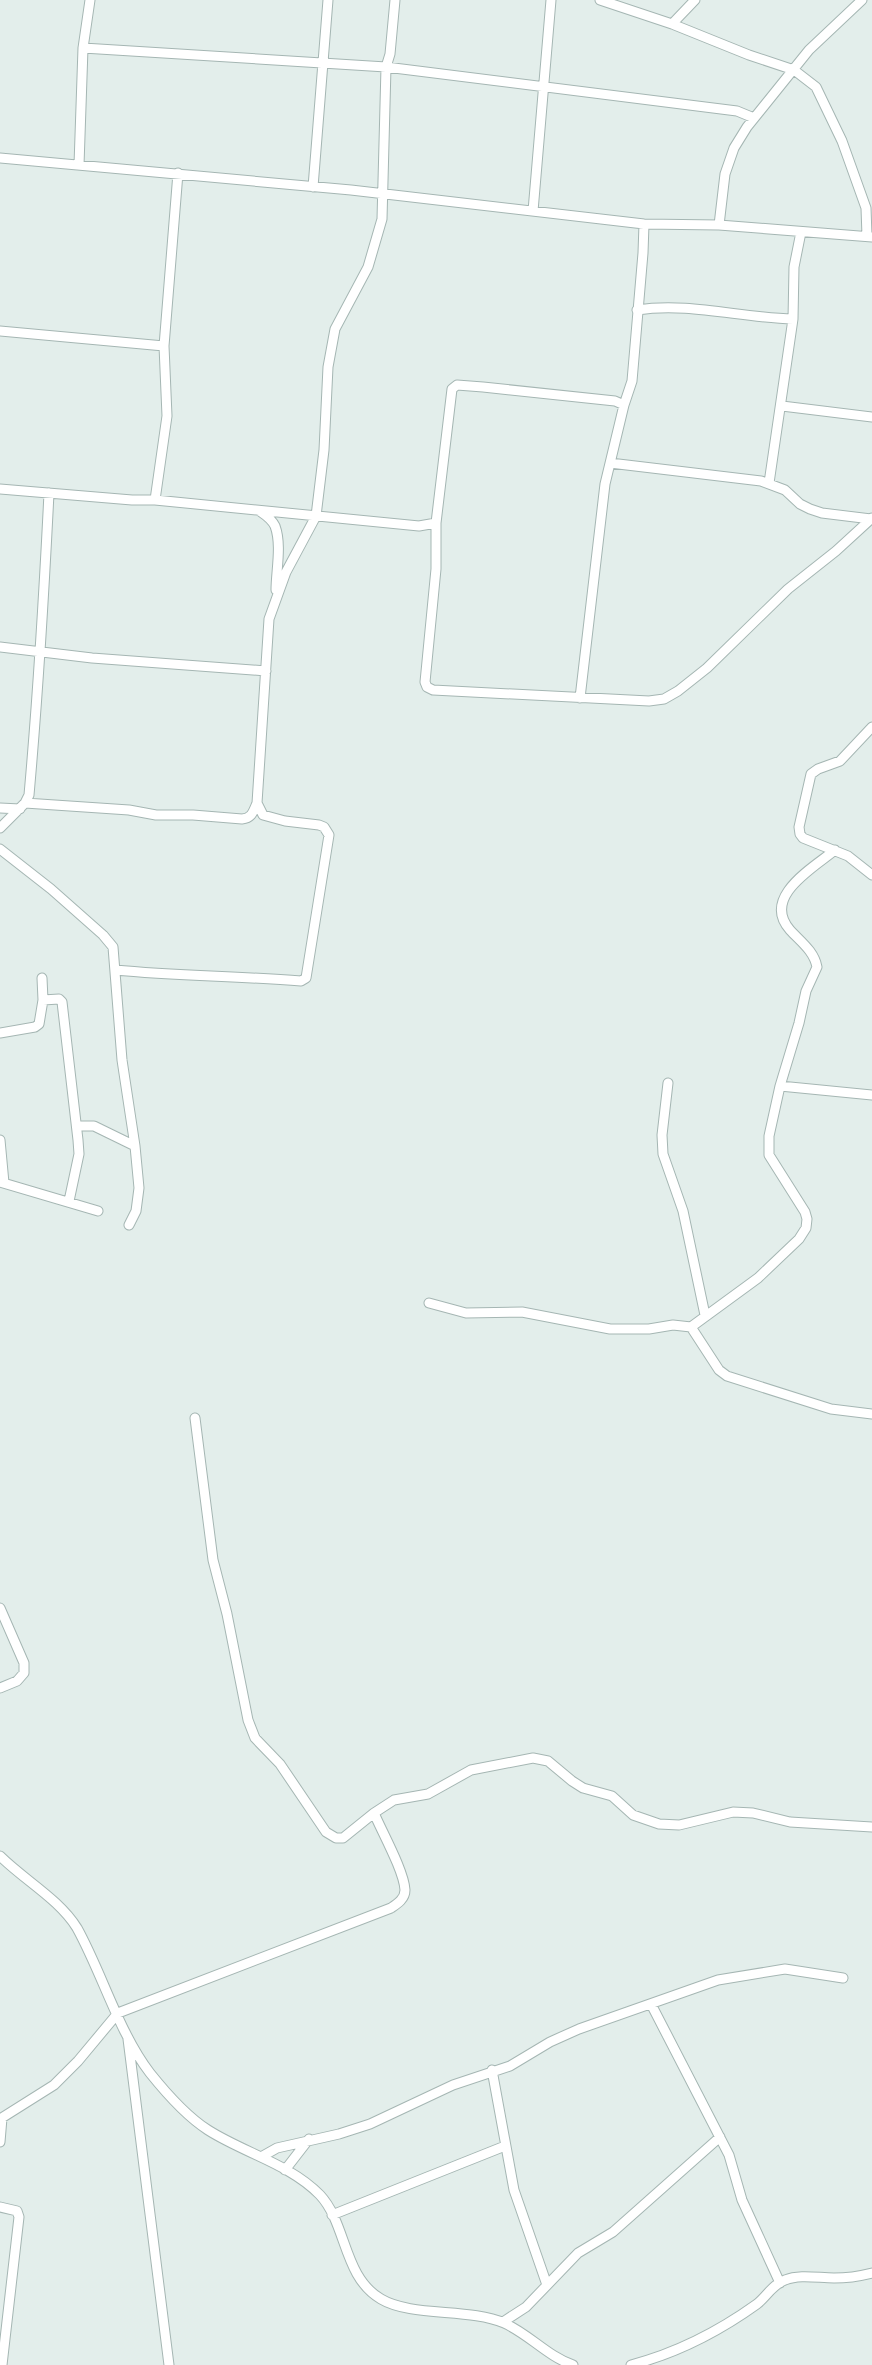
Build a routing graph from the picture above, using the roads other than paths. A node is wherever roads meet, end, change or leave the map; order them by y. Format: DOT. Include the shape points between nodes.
graph roads {
  1 [pos="90,0"];
  2 [pos="328,0"];
  3 [pos="395,0"];
  4 [pos="551,0"];
  5 [pos="600,0"];
  6 [pos="695,0"];
  7 [pos="862,0"];
  8 [pos="672,24"];
  9 [pos="83,48"];
  10 [pos="323,63"];
  11 [pos="386,67"];
  12 [pos="794,70"];
  13 [pos="542,86"];
  14 [pos="754,118"];
  15 [pos="0,158"];
  16 [pos="79,165"];
  17 [pos="178,173"];
  18 [pos="313,187"];
  19 [pos="383,194"];
  20 [pos="533,211"];
  21 [pos="644,224"];
  22 [pos="719,226"];
  23 [pos="801,232"];
  24 [pos="870,237"];
  25 [pos="637,310"];
  26 [pos="794,319"];
  27 [pos="0,331"];
  28 [pos="164,346"];
  29 [pos="624,405"];
  30 [pos="782,406"];
  31 [pos="872,418"];
  32 [pos="610,463"];
  33 [pos="769,484"];
  34 [pos="0,489"];
  35 [pos="49,493"];
  36 [pos="155,500"];
  37 [pos="261,512"];
  38 [pos="316,516"];
  39 [pos="871,519"];
  40 [pos="436,523"];
  41 [pos="276,601"];
  42 [pos="0,647"];
  43 [pos="41,651"];
  44 [pos="266,671"];
  45 [pos="580,698"];
  46 [pos="872,727"];
  47 [pos="257,803"];
  48 [pos="22,806"];
  49 [pos="0,808"];
  50 [pos="0,828"];
  51 [pos="0,849"];
  52 [pos="835,850"];
  53 [pos="872,875"];
  54 [pos="115,970"];
  55 [pos="42,978"];
  56 [pos="43,1000"];
  57 [pos="0,1033"];
  58 [pos="668,1083"];
  59 [pos="780,1086"];
  60 [pos="872,1095"];
  61 [pos="77,1126"];
  62 [pos="0,1140"];
  63 [pos="135,1146"];
  64 [pos="2,1183"];
  65 [pos="69,1201"];
  66 [pos="98,1211"];
  67 [pos="129,1225"];
  68 [pos="429,1304"];
  69 [pos="705,1315"];
  70 [pos="691,1327"];
  71 [pos="872,1414"];
  72 [pos="195,1418"];
  73 [pos="0,1608"];
  74 [pos="0,1688"];
  75 [pos="374,1813"];
  76 [pos="872,1827"];
  77 [pos="0,1856"];
  78 [pos="843,1978"];
  79 [pos="651,2004"];
  80 [pos="118,2013"];
  81 [pos="127,2034"];
  82 [pos="492,2070"];
  83 [pos="1,2119"];
  84 [pos="720,2137"];
  85 [pos="309,2139"];
  86 [pos="0,2142"];
  87 [pos="505,2146"];
  88 [pos="261,2157"];
  89 [pos="285,2170"];
  90 [pos="0,2207"];
  91 [pos="332,2215"];
  92 [pos="872,2273"];
  93 [pos="780,2282"];
  94 [pos="547,2285"];
  95 [pos="503,2322"];
  96 [pos="2,2365"];
  97 [pos="169,2365"];
  98 [pos="573,2365"];
  99 [pos="631,2365"];
  1 -- 9 [label="street"];
  2 -- 10 [label="street"];
  3 -- 11 [label="street"];
  4 -- 13 [label="street"];
  5 -- 8 [label="street"];
  6 -- 8 [label="street"];
  7 -- 12 [label="street"];
  8 -- 12 [label="street"];
  9 -- 10 [label="street"];
  9 -- 16 [label="street"];
  10 -- 11 [label="street"];
  10 -- 18 [label="street"];
  11 -- 13 [label="street"];
  11 -- 19 [label="street"];
  12 -- 14 [label="street"];
  12 -- 24 [label="street" via="816,87 842,141 866,208"];
  13 -- 14 [label="street" via="737,111"];
  13 -- 20 [label="street"];
  14 -- 22 [label="street" via="734,148 725,174"];
  15 -- 16 [label="street"];
  16 -- 17 [label="street"];
  17 -- 18 [label="street"];
  17 -- 28 [label="street"];
  18 -- 19 [label="street"];
  19 -- 20 [label="street"];
  19 -- 38 [label="street" via="382,219 368,267 343,311 333,339"];
  20 -- 21 [label="street"];
  21 -- 22 [label="street"];
  21 -- 25 [label="street"];
  22 -- 23 [label="street"];
  23 -- 24 [label="street"];
  23 -- 26 [label="street" via="794,267"];
  25 -- 26 [label="street" via="683,308"];
  25 -- 29 [label="street" via="632,381"];
  26 -- 30 [label="street"];
  27 -- 28 [label="street"];
  28 -- 36 [label="street" via="167,416"];
  29 -- 32 [label="street"];
  29 -- 40 [label="street" via="615,401 457,385 450,395"];
  30 -- 31 [label="street"];
  30 -- 33 [label="street"];
  32 -- 33 [label="street"];
  32 -- 45 [label="street"];
  33 -- 39 [label="street" via="785,490 800,504 822,513"];
  34 -- 35 [label="street"];
  35 -- 36 [label="street"];
  35 -- 43 [label="street"];
  36 -- 37 [label="street"];
  37 -- 38 [label="street"];
  37 -- 41 [label="street" via="271,520 276,536"];
  38 -- 40 [label="street" via="419,526"];
  38 -- 41 [label="street" via="286,572"];
  39 -- 45 [label="street" via="678,691 664,699 649,701"];
  40 -- 45 [label="street" via="428,687 433,690"];
  41 -- 44 [label="street" via="269,619"];
  42 -- 43 [label="street"];
  43 -- 44 [label="street"];
  43 -- 48 [label="street" via="36,678 29,795"];
  44 -- 47 [label="street"];
  46 -- 52 [label="street" via="840,760 818,769 809,778 800,834"];
  47 -- 48 [label="street" via="252,814 242,819"];
  47 -- 54 [label="street" via="263,815 319,825 329,835 306,978 301,981 179,976"];
  48 -- 49 [label="street"];
  48 -- 50 [label="street"];
  51 -- 54 [label="street" via="103,935 113,947"];
  52 -- 53 [label="street"];
  52 -- 59 [label="street" via="789,887 784,899 784,919 812,954 817,968 806,991"];
  54 -- 63 [label="street" via="122,1060"];
  55 -- 56 [label="street"];
  56 -- 57 [label="street" via="39,1024"];
  56 -- 61 [label="street" via="59,999 62,1002"];
  58 -- 69 [label="street" via="663,1154 679,1196"];
  59 -- 60 [label="street"];
  59 -- 69 [label="street" via="769,1136 770,1155 805,1212 806,1228 799,1239 758,1278"];
  61 -- 63 [label="street" via="94,1126"];
  61 -- 65 [label="street" via="78,1154"];
  62 -- 64 [label="street"];
  63 -- 67 [label="street" via="139,1188 136,1211"];
  64 -- 65 [label="street"];
  65 -- 66 [label="street"];
  68 -- 70 [label="street" via="466,1313 522,1312 610,1329"];
  69 -- 70 [label="street"];
  70 -- 71 [label="street" via="719,1370 728,1376 831,1409"];
  72 -- 75 [label="street" via="213,1560 227,1614 242,1701 255,1738 280,1764 326,1832 343,1838"];
  73 -- 74 [label="street" via="24,1663 24,1673 17,1681"];
  75 -- 76 [label="street" via="394,1800 428,1794 471,1770 541,1758 583,1788 612,1796 633,1815 659,1824 679,1825 733,1812 790,1822"];
  75 -- 80 [label="street" via="405,1891 398,1904"];
  77 -- 80 [label="street" via="64,1912 76,1927"];
  78 -- 79 [label="street" via="785,1968 718,1980"];
  79 -- 82 [label="street" via="579,2029 510,2066"];
  79 -- 84 [label="street"];
  80 -- 81 [label="street"];
  80 -- 83 [label="street" via="54,2085"];
  81 -- 88 [label="street" via="148,2071 170,2096 206,2129"];
  81 -- 97 [label="street"];
  82 -- 85 [label="street" via="370,2124"];
  82 -- 87 [label="street"];
  83 -- 86 [label="street"];
  84 -- 93 [label="street" via="729,2154 742,2200"];
  84 -- 94 [label="street" via="613,2232 578,2252"];
  85 -- 88 [label="street" via="277,2148"];
  85 -- 89 [label="street"];
  87 -- 91 [label="street"];
  87 -- 94 [label="street" via="514,2190"];
  88 -- 89 [label="street"];
  89 -- 91 [label="street" via="320,2196"];
  90 -- 96 [label="street" via="17,2211 19,2218"];
  91 -- 95 [label="street" via="363,2284 383,2300"];
  92 -- 93 [label="street" via="836,2278 793,2277"];
  93 -- 99 [label="street" via="756,2305 701,2340"];
  94 -- 95 [label="street" via="526,2307"];
  95 -- 98 [label="street" via="557,2359"];
}
